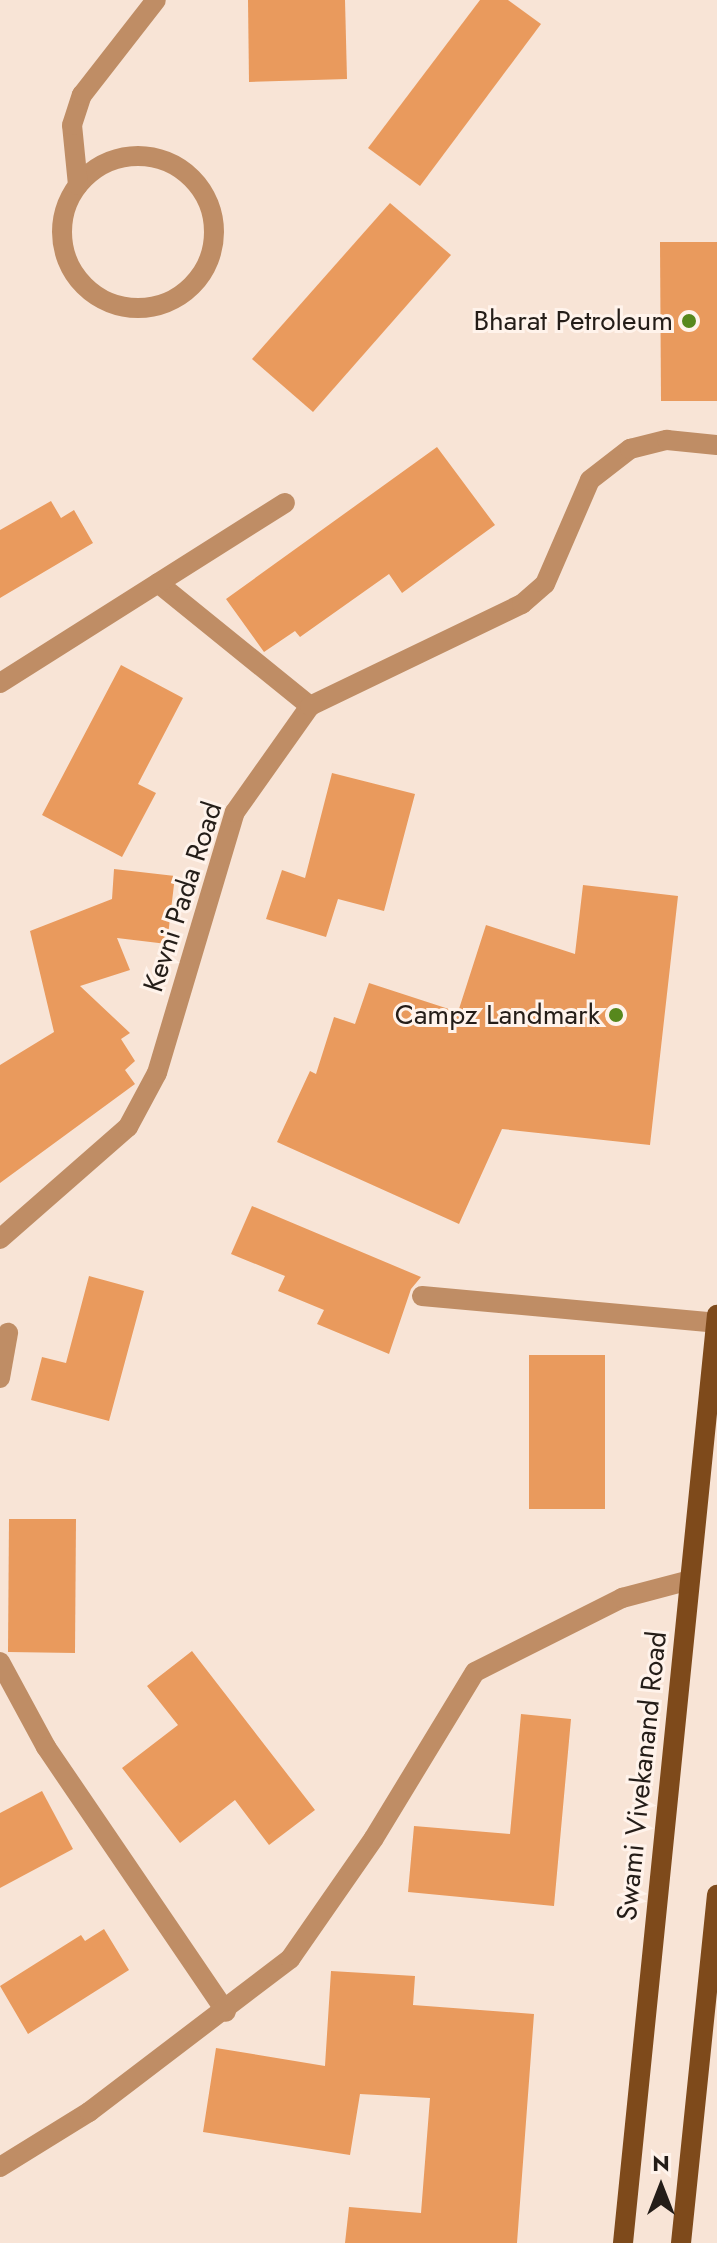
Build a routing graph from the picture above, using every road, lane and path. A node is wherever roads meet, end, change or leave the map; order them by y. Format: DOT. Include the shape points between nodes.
graph roads {
  1 [pos="156,0"];
  2 [pos="78,185"];
  3 [pos="717,445"];
  4 [pos="285,503"];
  5 [pos="158,583"];
  6 [pos="0,683"];
  7 [pos="310,706"];
  8 [pos="0,1239"];
  9 [pos="422,1296"];
  10 [pos="717,1315"];
  11 [pos="716,1323"];
  12 [pos="8,1333"];
  13 [pos="0,1378"];
  14 [pos="690,1580"];
  15 [pos="0,1662"];
  16 [pos="717,1895"];
  17 [pos="226,2012"];
  18 [pos="0,2167"];
  19 [pos="623,2243"];
  20 [pos="681,2243"];
  1 -- 2 [label="street" via="82,95 72,125"];
  2 -- 2 [label="street" via="65,208 62,234 67,260 91,290 126,307 153,307 197,281 215,236 202,190 186,172 165,160 117,158"];
  3 -- 7 [label="street, Kevni Pada Road" via="667,440 630,449 590,480 545,584 522,604"];
  4 -- 5 [label="street"];
  5 -- 6 [label="street"];
  5 -- 7 [label="street"];
  7 -- 8 [label="street, Kevni Pada Road" via="235,812 157,1073 128,1127"];
  9 -- 11 [label="street"];
  10 -- 11 [label="main road, Swami Vivekanand Road"];
  11 -- 14 [label="main road, Swami Vivekanand Road"];
  12 -- 13 [label="street"];
  14 -- 17 [label="street" via="622,1598 475,1672 374,1838 290,1959"];
  14 -- 19 [label="main road, Swami Vivekanand Road"];
  15 -- 17 [label="street" via="46,1747"];
  16 -- 20 [label="main road"];
  17 -- 18 [label="street" via="89,2112"];
}
